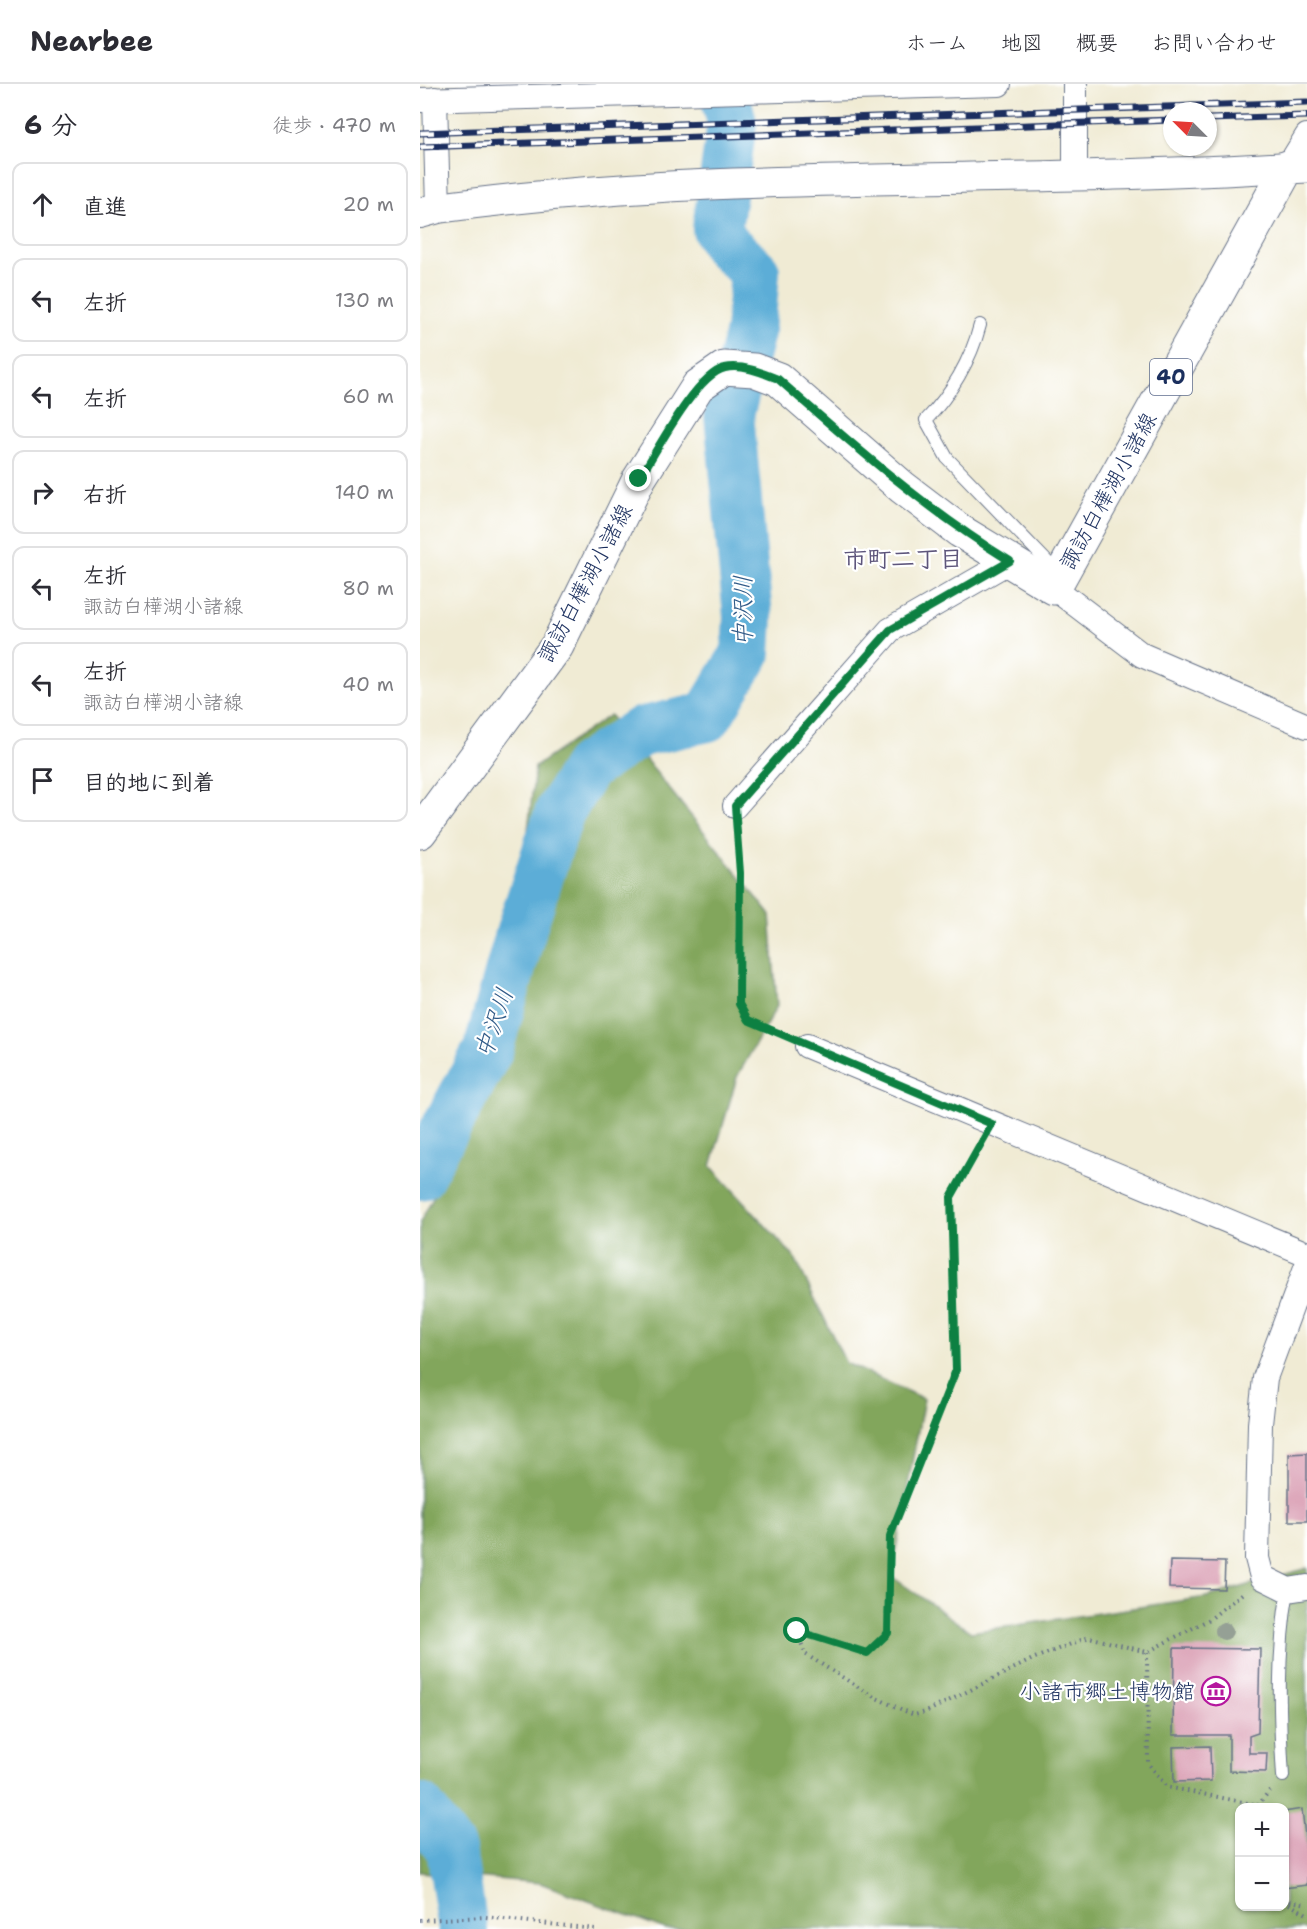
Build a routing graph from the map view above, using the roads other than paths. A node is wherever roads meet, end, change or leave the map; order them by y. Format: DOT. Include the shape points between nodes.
graph roads {
  1 [pos="999,84"];
  2 [pos="1075,84"];
  3 [pos="674,88"];
  4 [pos="427,100"];
  5 [pos="1307,136"];
  6 [pos="1297,167"];
  7 [pos="1075,175"];
  8 [pos="429,210"];
  9 [pos="980,325"];
  10 [pos="1010,561"];
  11 [pos="1058,582"];
  12 [pos="1307,726"];
  13 [pos="735,806"];
  14 [pos="420,832"];
  15 [pos="807,1046"];
  16 [pos="1307,1254"];
  17 [pos="1307,1265"];
  18 [pos="1297,1588"];
  19 [pos="1283,1776"];
  1 -- 3 [label="street"];
  2 -- 7 [label="street"];
  3 -- 4 [label="street"];
  4 -- 8 [label="street"];
  5 -- 6 [label="street"];
  6 -- 7 [label="street"];
  6 -- 11 [label="main road, 諏訪白樺湖小諸線 / 40"];
  7 -- 8 [label="street" via="805,180 574,191"];
  9 -- 11 [label="lane" via="974,348 941,404 926,420 947,458"];
  10 -- 11 [label="main road, 諏訪白樺湖小諸線"];
  10 -- 13 [label="street" via="890,630"];
  10 -- 14 [label="main road, 諏訪白樺湖小諸線" via="960,531 902,487 778,379 754,370 724,368 698,386 639,479 556,646"];
  11 -- 12 [label="street" via="1142,655"];
  15 -- 16 [label="street"];
  17 -- 18 [label="street" via="1265,1378 1260,1424 1257,1558 1263,1577"];
  18 -- 19 [label="lane" via="1280,1634 1278,1682"];
}
